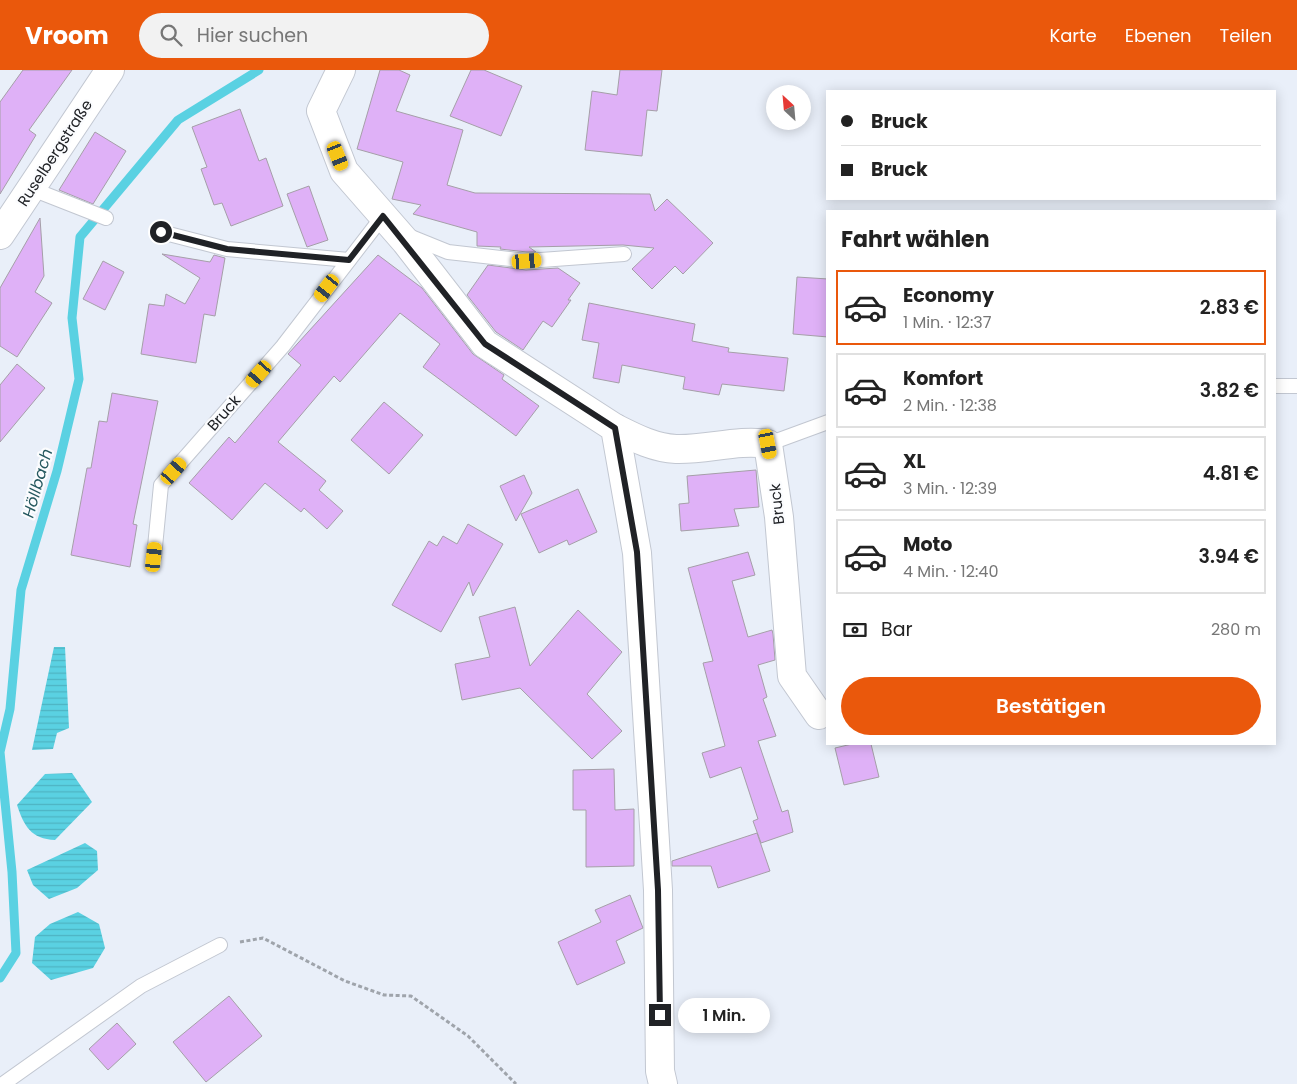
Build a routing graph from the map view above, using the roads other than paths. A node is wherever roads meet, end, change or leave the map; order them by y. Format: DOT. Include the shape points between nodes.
graph roads {
  1 [pos="110,70"];
  2 [pos="341,70"];
  3 [pos="32,189"];
  4 [pos="106,218"];
  5 [pos="389,223"];
  6 [pos="161,232"];
  7 [pos="0,235"];
  8 [pos="624,254"];
  9 [pos="349,260"];
  10 [pos="1276,386"];
  11 [pos="1297,386"];
  12 [pos="826,423"];
  13 [pos="615,428"];
  14 [pos="768,444"];
  15 [pos="154,557"];
  16 [pos="819,715"];
  17 [pos="220,945"];
  18 [pos="3,1084"];
  19 [pos="663,1084"];
  1 -- 3 [label="street, Ruselbergstraße"];
  2 -- 5 [label="street" via="321,111 344,171"];
  3 -- 4 [label="lane"];
  3 -- 7 [label="street, Ruselbergstraße"];
  5 -- 8 [label="lane" via="448,252 527,261"];
  5 -- 9 [label="lane, Bruck"];
  5 -- 13 [label="street" via="485,344"];
  6 -- 9 [label="lane" via="227,249"];
  9 -- 15 [label="lane, Bruck" via="283,346 162,485"];
  10 -- 11 [label="lane"];
  12 -- 14 [label="lane"];
  13 -- 14 [label="street" via="649,444 676,449 752,441"];
  13 -- 19 [label="street" via="637,552 658,890 660,1071"];
  14 -- 16 [label="street, Bruck" via="779,517 792,676"];
  17 -- 18 [label="lane" via="141,986"];
}
